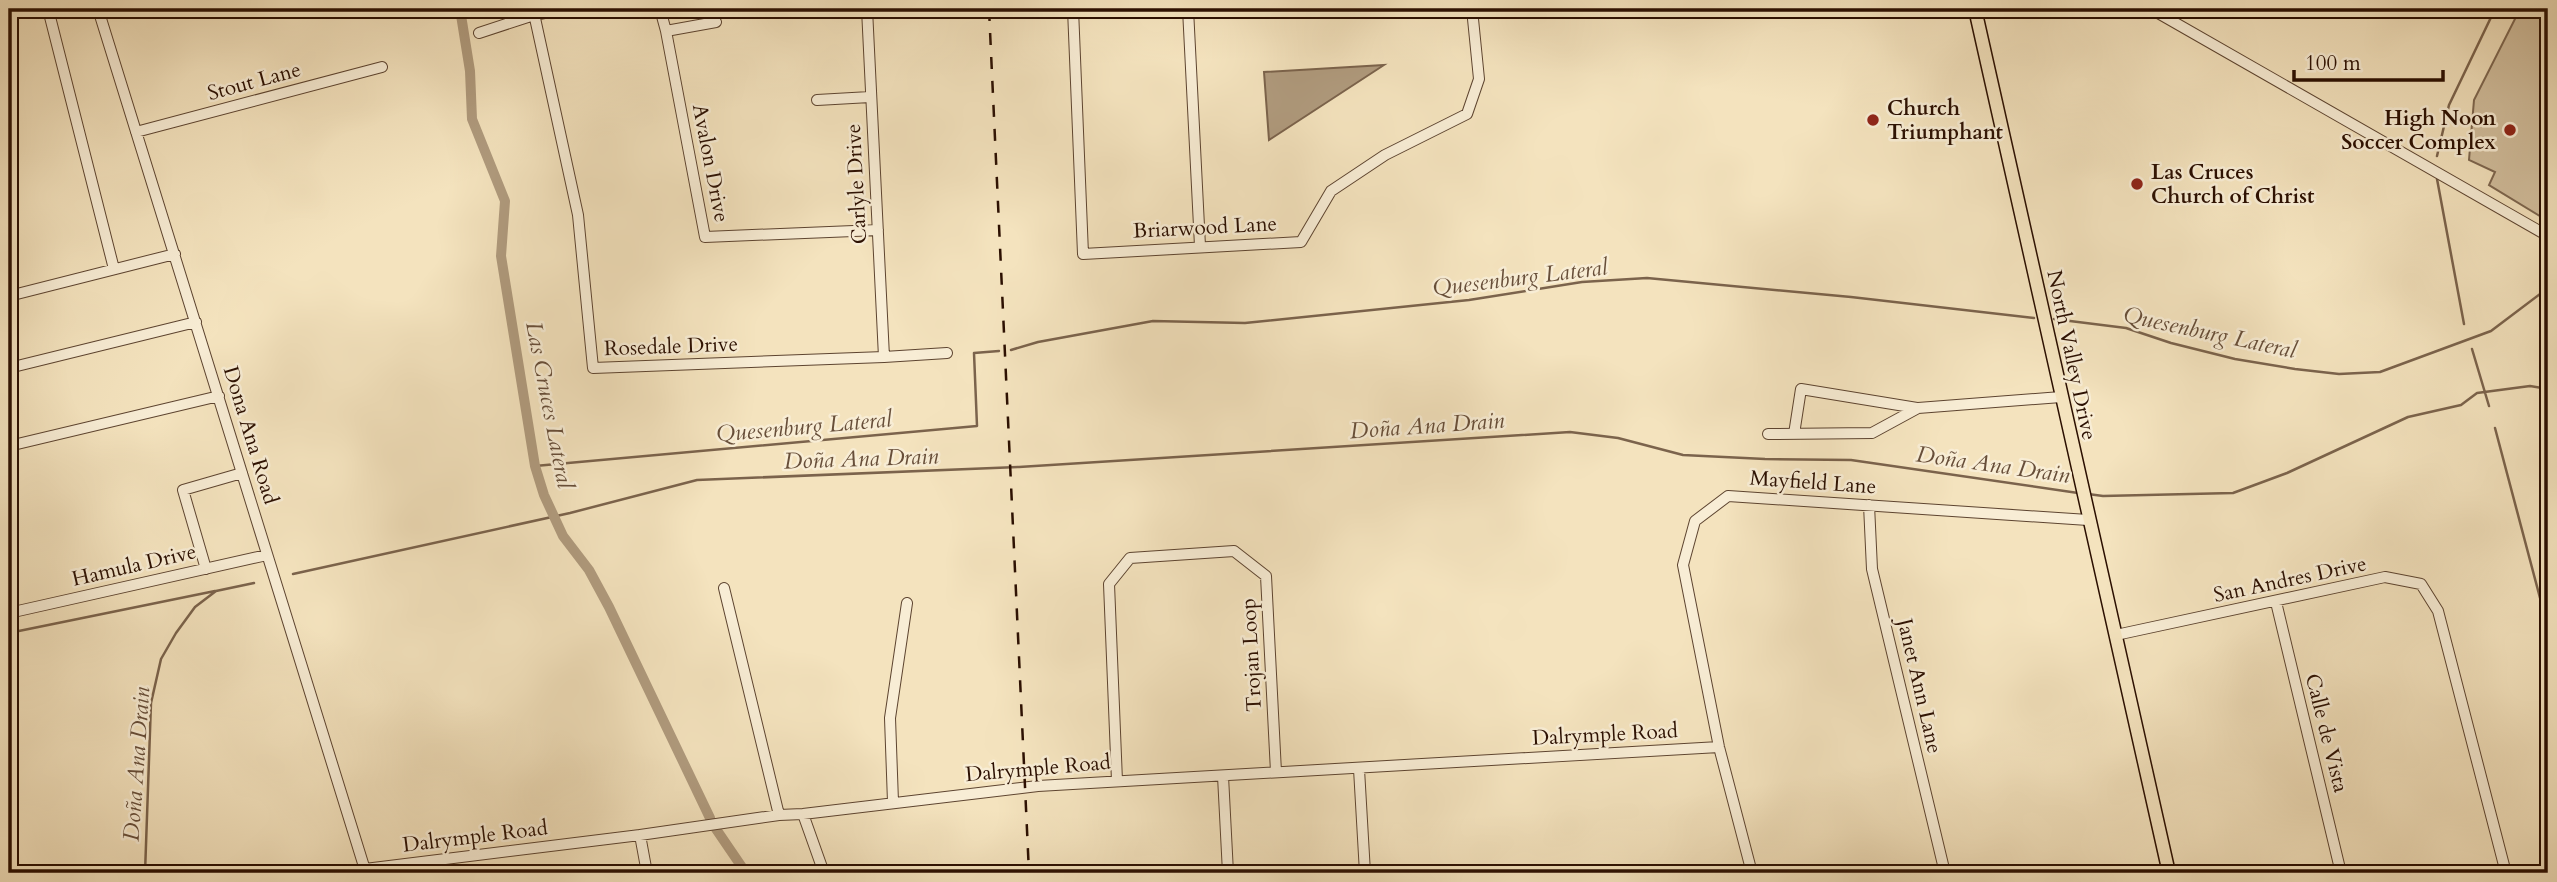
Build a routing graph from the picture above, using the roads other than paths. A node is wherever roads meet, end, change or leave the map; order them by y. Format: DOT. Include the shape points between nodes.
graph roads {
  1 [pos="48,9"];
  2 [pos="98,9"];
  3 [pos="565,9"];
  4 [pos="660,9"];
  5 [pos="867,9"];
  6 [pos="1073,9"];
  7 [pos="1188,9"];
  8 [pos="1472,9"];
  9 [pos="1975,9"];
  10 [pos="2151,9"];
  11 [pos="533,12"];
  12 [pos="716,22"];
  13 [pos="666,30"];
  14 [pos="479,33"];
  15 [pos="382,67"];
  16 [pos="870,97"];
  17 [pos="817,100"];
  18 [pos="136,132"];
  19 [pos="878,230"];
  20 [pos="2548,236"];
  21 [pos="1200,246"];
  22 [pos="175,254"];
  23 [pos="114,269"];
  24 [pos="9,273"];
  25 [pos="11,295"];
  26 [pos="196,322"];
  27 [pos="947,353"];
  28 [pos="884,357"];
  29 [pos="9,368"];
  30 [pos="219,396"];
  31 [pos="2061,397"];
  32 [pos="1918,408"];
  33 [pos="1768,433"];
  34 [pos="1794,434"];
  35 [pos="9,446"];
  36 [pos="242,473"];
  37 [pos="1869,505"];
  38 [pos="2087,514"];
  39 [pos="267,555"];
  40 [pos="206,569"];
  41 [pos="724,588"];
  42 [pos="2276,602"];
  43 [pos="907,603"];
  44 [pos="9,613"];
  45 [pos="2116,635"];
  46 [pos="1719,747"];
  47 [pos="1359,769"];
  48 [pos="1276,772"];
  49 [pos="1223,776"];
  50 [pos="1118,781"];
  51 [pos="893,802"];
  52 [pos="803,814"];
  53 [pos="779,815"];
  54 [pos="640,835"];
  55 [pos="185,870"];
  56 [pos="365,871"];
  57 [pos="210,873"];
  58 [pos="646,873"];
  59 [pos="824,873"];
  60 [pos="1228,873"];
  61 [pos="1365,873"];
  62 [pos="1752,873"];
  63 [pos="1945,873"];
  64 [pos="2169,873"];
  65 [pos="2341,873"];
  66 [pos="2506,873"];
  1 -- 23 [label="street"];
  2 -- 18 [label="street, Dona Ana Road"];
  3 -- 11 [label="street"];
  4 -- 13 [label="street, Avalon Drive"];
  5 -- 16 [label="street, Carlyle Drive"];
  6 -- 21 [label="street, Briarwood Lane" via="1083,254"];
  7 -- 21 [label="street"];
  8 -- 21 [label="street, Briarwood Lane" via="1479,79 1467,114 1385,155 1331,191 1301,242"];
  9 -- 31 [label="main road, North Valley Drive"];
  10 -- 20 [label="street"];
  11 -- 14 [label="street"];
  11 -- 28 [label="street, Rosedale Drive" via="578,215 593,368"];
  12 -- 13 [label="street"];
  13 -- 19 [label="street, Avalon Drive" via="705,237"];
  15 -- 18 [label="street, Stout Lane"];
  16 -- 17 [label="street"];
  16 -- 19 [label="street, Carlyle Drive"];
  18 -- 22 [label="street, Dona Ana Road"];
  19 -- 28 [label="street, Carlyle Drive"];
  22 -- 23 [label="street"];
  22 -- 26 [label="street, Dona Ana Road"];
  23 -- 25 [label="street"];
  24 -- 25 [label="street"];
  26 -- 29 [label="street"];
  26 -- 30 [label="street, Dona Ana Road"];
  27 -- 28 [label="street, Rosedale Drive"];
  30 -- 35 [label="street"];
  30 -- 36 [label="street, Dona Ana Road"];
  31 -- 32 [label="street"];
  31 -- 38 [label="main road, North Valley Drive"];
  32 -- 34 [label="street" via="1872,433"];
  32 -- 34 [label="street" via="1801,388"];
  33 -- 34 [label="street"];
  36 -- 39 [label="street, Dona Ana Road"];
  36 -- 40 [label="street" via="183,490"];
  37 -- 38 [label="street, Mayfield Lane"];
  37 -- 46 [label="street, Mayfield Lane" via="1728,496 1695,521 1683,565"];
  37 -- 63 [label="street, Janet Ann Lane" via="1872,569"];
  38 -- 45 [label="main road, North Valley Drive"];
  39 -- 40 [label="street, Hamula Drive"];
  39 -- 56 [label="street, Dona Ana Road"];
  40 -- 44 [label="street, Hamula Drive"];
  41 -- 53 [label="street"];
  42 -- 45 [label="street, San Andres Drive"];
  42 -- 65 [label="street, Calle de Vista"];
  42 -- 66 [label="street, San Andres Drive" via="2385,577 2421,584 2438,611"];
  43 -- 51 [label="street" via="890,718"];
  45 -- 64 [label="main road, North Valley Drive"];
  46 -- 47 [label="street, Dalrymple Road"];
  46 -- 62 [label="street, Mayfield Lane"];
  47 -- 48 [label="street, Dalrymple Road"];
  47 -- 61 [label="street"];
  48 -- 49 [label="street, Dalrymple Road"];
  48 -- 50 [label="street, Trojan Loop" via="1266,576 1234,551 1130,558 1109,583"];
  49 -- 50 [label="street, Dalrymple Road"];
  49 -- 60 [label="street"];
  50 -- 51 [label="street, Dalrymple Road"];
  51 -- 52 [label="street, Dalrymple Road"];
  52 -- 53 [label="street, Dalrymple Road"];
  52 -- 59 [label="street"];
  53 -- 54 [label="street, Dalrymple Road"];
  54 -- 56 [label="street, Dalrymple Road"];
  54 -- 58 [label="street"];
  55 -- 57 [label="street"];
}
